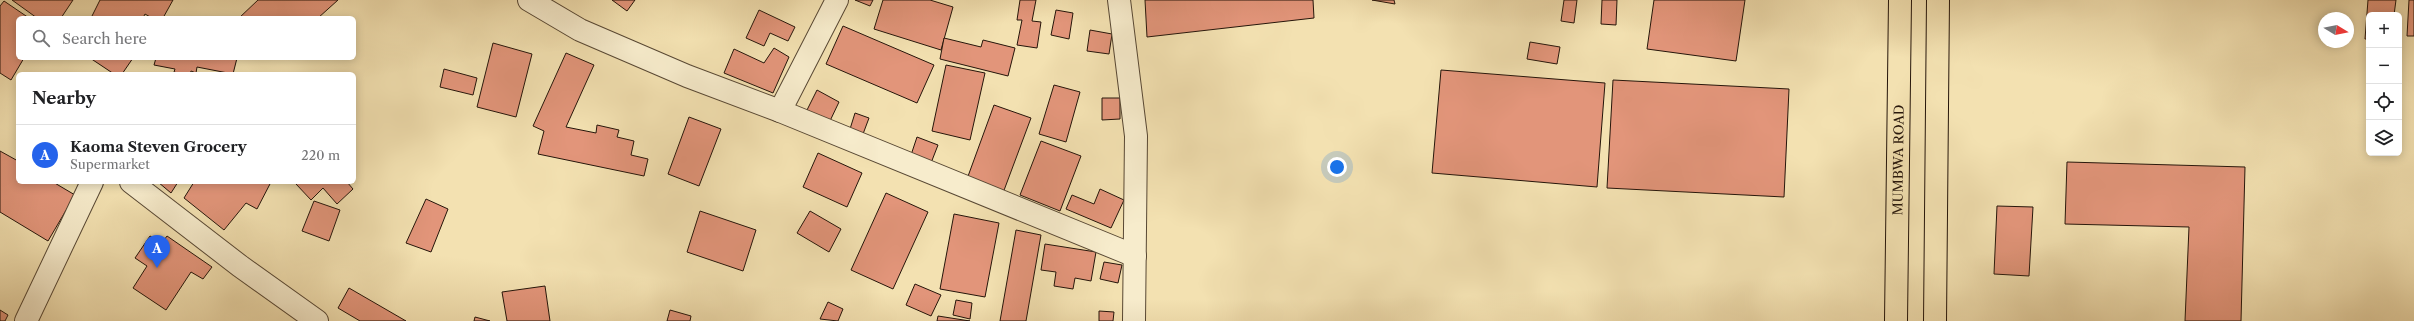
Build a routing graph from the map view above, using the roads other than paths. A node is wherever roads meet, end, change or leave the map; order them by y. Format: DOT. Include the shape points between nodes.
graph roads {
  1 [pos="528,0"];
  2 [pos="836,0"];
  3 [pos="1119,0"];
  4 [pos="1900,0"];
  5 [pos="1938,0"];
  6 [pos="780,111"];
  7 [pos="91,184"];
  8 [pos="134,184"];
  9 [pos="1135,256"];
  10 [pos="26,321"];
  11 [pos="317,321"];
  12 [pos="1134,321"];
  13 [pos="1896,321"];
  14 [pos="1935,321"];
  1 -- 6 [label="street" via="580,30 687,76"];
  2 -- 6 [label="street"];
  3 -- 9 [label="street" via="1136,136"];
  4 -- 13 [label="main road, MUMBWA ROAD"];
  5 -- 14 [label="main road"];
  6 -- 9 [label="street"];
  7 -- 10 [label="street"];
  8 -- 11 [label="street" via="240,266"];
  9 -- 12 [label="street"];
}
